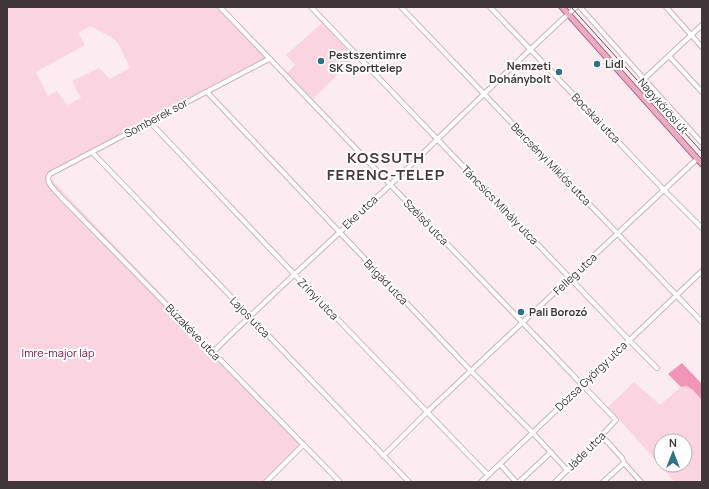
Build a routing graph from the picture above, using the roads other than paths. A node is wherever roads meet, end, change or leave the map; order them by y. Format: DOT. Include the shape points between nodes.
graph roads {
  1 [pos="228,7"];
  2 [pos="311,7"];
  3 [pos="401,7"];
  4 [pos="490,7"];
  5 [pos="562,7"];
  6 [pos="576,7"];
  7 [pos="580,7"];
  8 [pos="666,7"];
  9 [pos="222,9"];
  10 [pos="568,14"];
  11 [pos="702,25"];
  12 [pos="691,35"];
  13 [pos="702,47"];
  14 [pos="530,49"];
  15 [pos="669,56"];
  16 [pos="269,59"];
  17 [pos="644,79"];
  18 [pos="207,92"];
  19 [pos="702,92"];
  20 [pos="484,94"];
  21 [pos="149,122"];
  22 [pos="437,139"];
  23 [pos="702,143"];
  24 [pos="92,152"];
  25 [pos="697,159"];
  26 [pos="702,164"];
  27 [pos="48,180"];
  28 [pos="390,185"];
  29 [pos="664,190"];
  30 [pos="702,228"];
  31 [pos="339,232"];
  32 [pos="618,234"];
  33 [pos="702,271"];
  34 [pos="294,274"];
  35 [pos="570,278"];
  36 [pos="677,295"];
  37 [pos="250,316"];
  38 [pos="702,322"];
  39 [pos="523,323"];
  40 [pos="629,340"];
  41 [pos="213,352"];
  42 [pos="657,368"];
  43 [pos="471,371"];
  44 [pos="583,385"];
  45 [pos="427,412"];
  46 [pos="616,420"];
  47 [pos="533,432"];
  48 [pos="602,436"];
  49 [pos="303,445"];
  50 [pos="551,452"];
  51 [pos="383,456"];
  52 [pos="624,463"];
  53 [pos="500,464"];
  54 [pos="567,470"];
  55 [pos="488,475"];
  56 [pos="266,482"];
  57 [pos="340,482"];
  58 [pos="409,482"];
  59 [pos="480,482"];
  60 [pos="518,482"];
  61 [pos="555,482"];
  62 [pos="603,482"];
  63 [pos="641,482"];
  1 -- 9 [label="street"];
  2 -- 22 [label="street, Táncsics Mihály utca"];
  3 -- 20 [label="street, Bercsényi Miklós utca"];
  4 -- 14 [label="street, Bocskai utca"];
  5 -- 10 [label="main road, Nagykőrösi út"];
  6 -- 10 [label="street, Eke utca"];
  7 -- 17 [label="street"];
  8 -- 12 [label="street"];
  9 -- 16 [label="street, Szélső utca"];
  10 -- 14 [label="street, Eke utca"];
  10 -- 25 [label="main road, Nagykőrösi út"];
  11 -- 12 [label="street"];
  12 -- 13 [label="street"];
  12 -- 15 [label="street"];
  14 -- 20 [label="street, Eke utca"];
  14 -- 29 [label="street, Bocskai utca"];
  15 -- 17 [label="street"];
  15 -- 19 [label="street"];
  16 -- 18 [label="street, Somberek sor"];
  16 -- 28 [label="street, Szélső utca"];
  17 -- 23 [label="street"];
  18 -- 21 [label="street, Somberek sor"];
  18 -- 31 [label="street, Brigád utca"];
  20 -- 22 [label="street, Eke utca"];
  20 -- 32 [label="street, Bercsényi Miklós utca"];
  21 -- 24 [label="street, Somberek sor"];
  21 -- 34 [label="street, Zrínyi utca"];
  22 -- 28 [label="street, Eke utca"];
  22 -- 35 [label="street, Táncsics Mihály utca"];
  24 -- 27 [label="street, Somberek sor" via="50,174"];
  24 -- 37 [label="street, Lajos utca"];
  25 -- 26 [label="main road, Nagykőrösi út"];
  25 -- 29 [label="street, Felleg utca"];
  27 -- 41 [label="street, Búzakéve utca" via="60,196"];
  28 -- 31 [label="street, Eke utca"];
  28 -- 39 [label="street, Szélső utca"];
  29 -- 30 [label="street, Bocskai utca"];
  29 -- 32 [label="street, Felleg utca"];
  31 -- 34 [label="street, Eke utca"];
  31 -- 43 [label="street, Brigád utca"];
  32 -- 35 [label="street, Felleg utca"];
  32 -- 36 [label="street, Bercsényi Miklós utca"];
  33 -- 36 [label="street, Dózsa György utca"];
  34 -- 37 [label="street, Eke utca"];
  34 -- 45 [label="street, Zrínyi utca"];
  35 -- 39 [label="street, Felleg utca"];
  35 -- 40 [label="street, Táncsics Mihály utca"];
  36 -- 38 [label="street, Bercsényi Miklós utca"];
  36 -- 40 [label="street, Dózsa György utca"];
  37 -- 41 [label="street, Eke utca"];
  37 -- 51 [label="street, Lajos utca"];
  39 -- 43 [label="street, Felleg utca"];
  39 -- 44 [label="street, Szélső utca"];
  40 -- 42 [label="street, Táncsics Mihály utca"];
  40 -- 44 [label="street, Dózsa György utca"];
  41 -- 49 [label="street, Búzakéve utca"];
  43 -- 45 [label="street, Felleg utca"];
  43 -- 47 [label="street, Brigád utca"];
  44 -- 46 [label="street, Szélső utca"];
  44 -- 47 [label="street, Dózsa György utca"];
  45 -- 51 [label="street, Felleg utca"];
  45 -- 55 [label="street, Zrínyi utca"];
  46 -- 48 [label="street, Jáde utca"];
  47 -- 50 [label="street, Brigád utca"];
  47 -- 53 [label="street, Dózsa György utca"];
  48 -- 52 [label="street"];
  48 -- 54 [label="street, Jáde utca"];
  49 -- 56 [label="street"];
  49 -- 57 [label="street, Búzakéve utca"];
  50 -- 54 [label="street, Brigád utca"];
  50 -- 60 [label="street"];
  51 -- 58 [label="street, Lajos utca"];
  52 -- 62 [label="street"];
  52 -- 63 [label="street"];
  53 -- 55 [label="street, Dózsa György utca"];
  53 -- 60 [label="street"];
  54 -- 61 [label="street, Jáde utca"];
  55 -- 59 [label="street, Dózsa György utca"];
}
